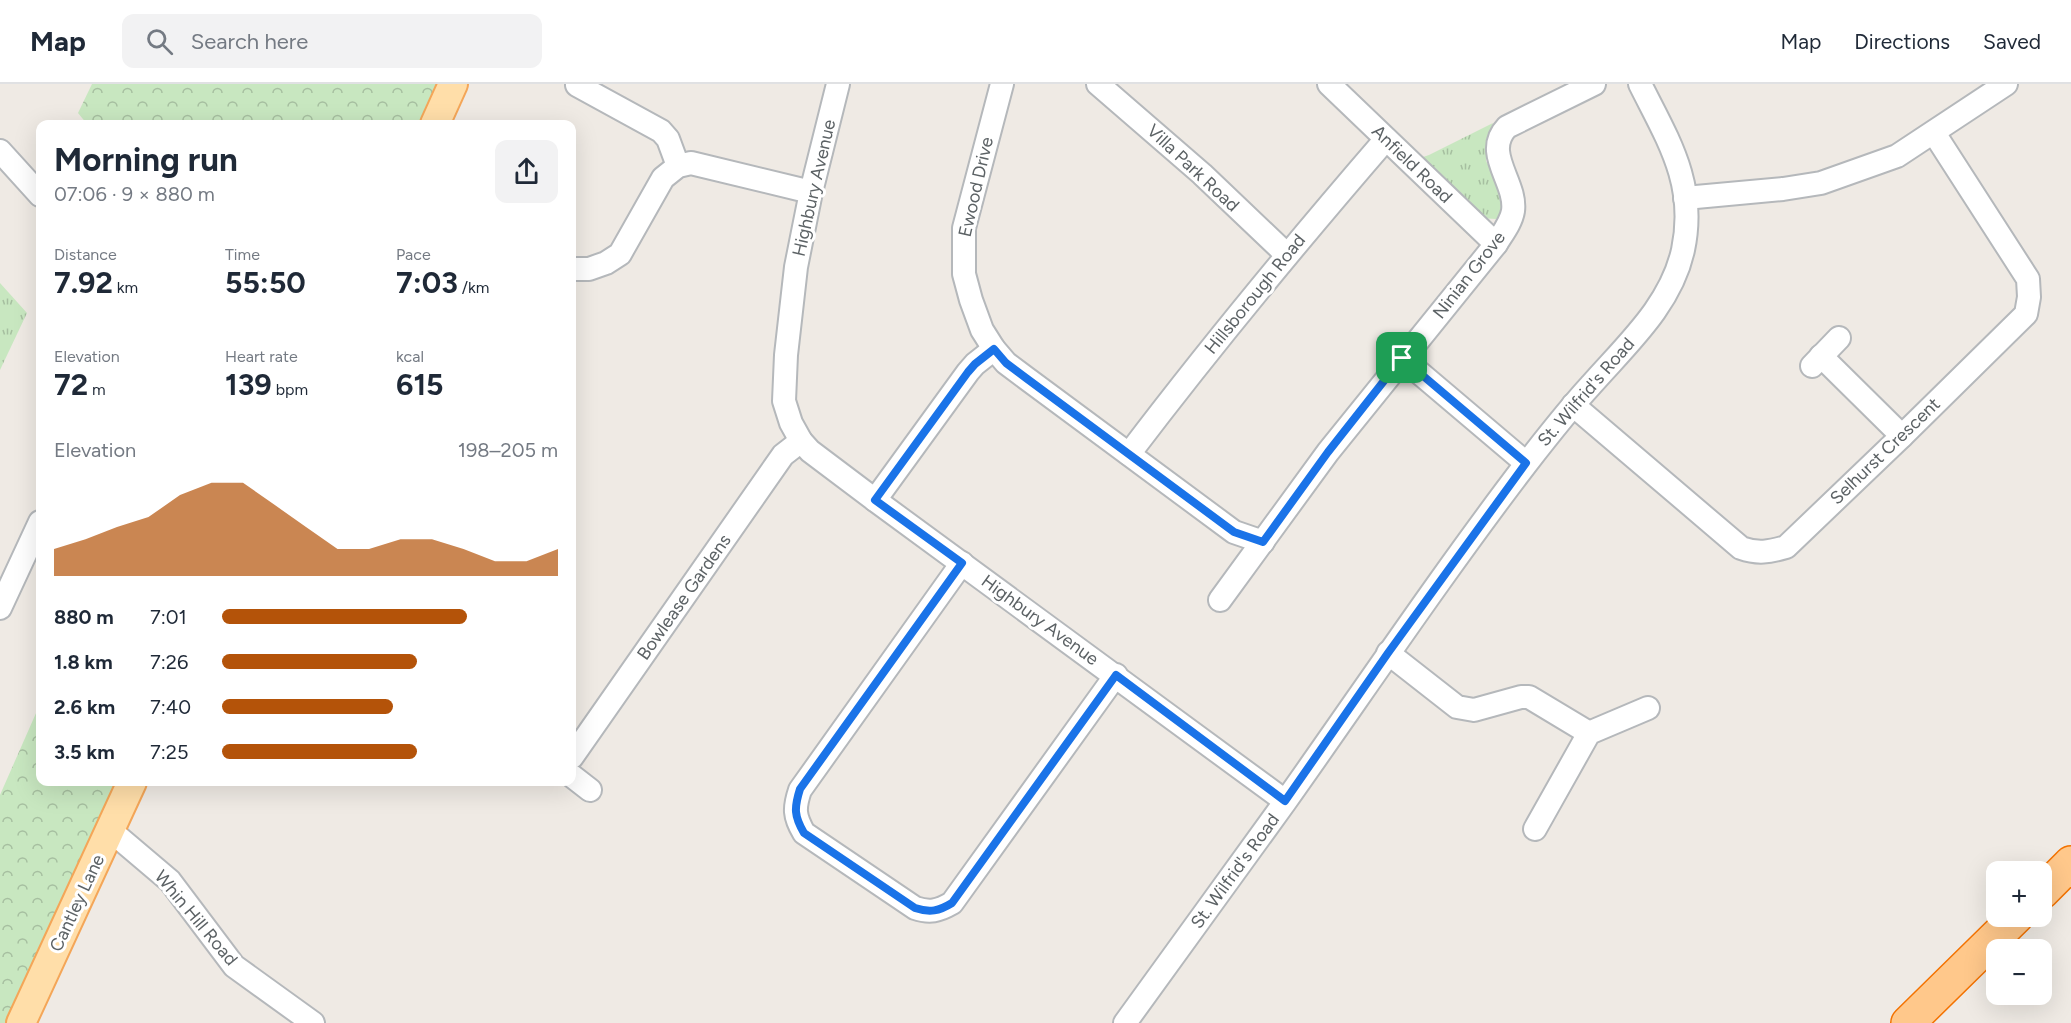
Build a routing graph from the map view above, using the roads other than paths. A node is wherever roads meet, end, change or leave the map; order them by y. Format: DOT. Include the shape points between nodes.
graph roads {
  1 [pos="453,84"];
  2 [pos="838,84"];
  3 [pos="1002,84"];
  4 [pos="1098,84"];
  5 [pos="1329,84"];
  6 [pos="1594,84"];
  7 [pos="1640,84"];
  8 [pos="2006,84"];
  9 [pos="577,85"];
  10 [pos="437,120"];
  11 [pos="1934,133"];
  12 [pos="1386,139"];
  13 [pos="0,151"];
  14 [pos="678,166"];
  15 [pos="36,191"];
  16 [pos="811,192"];
  17 [pos="1685,198"];
  18 [pos="1496,244"];
  19 [pos="1286,254"];
  20 [pos="576,269"];
  21 [pos="1839,338"];
  22 [pos="994,349"];
  23 [pos="1402,358"];
  24 [pos="1573,405"];
  25 [pos="1902,436"];
  26 [pos="801,441"];
  27 [pos="1129,454"];
  28 [pos="1526,463"];
  29 [pos="875,500"];
  30 [pos="36,531"];
  31 [pos="1263,542"];
  32 [pos="962,563"];
  33 [pos="1220,600"];
  34 [pos="0,608"];
  35 [pos="1388,653"];
  36 [pos="1116,675"];
  37 [pos="1648,708"];
  38 [pos="1589,733"];
  39 [pos="576,751"];
  40 [pos="576,779"];
  41 [pos="130,786"];
  42 [pos="590,790"];
  43 [pos="1285,801"];
  44 [pos="1535,829"];
  45 [pos="111,831"];
  46 [pos="2071,863"];
  47 [pos="2052,882"];
  48 [pos="2006,927"];
  49 [pos="21,1023"];
  50 [pos="313,1023"];
  51 [pos="1125,1023"];
  52 [pos="1908,1023"];
  1 -- 10 [label="main road"];
  2 -- 16 [label="street, Highbury Avenue"];
  3 -- 22 [label="street, Ewood Drive" via="964,228 963,247 964,274 971,300"];
  4 -- 19 [label="street, Villa Park Road"];
  5 -- 12 [label="street, Anfield Road"];
  6 -- 18 [label="street, Ninian Grove" via="1504,130 1497,148 1513,211"];
  7 -- 17 [label="street, St. Wilfrid's Road" via="1676,156"];
  8 -- 11 [label="street"];
  9 -- 14 [label="street" via="661,131"];
  11 -- 17 [label="street" via="1897,156 1821,183"];
  11 -- 25 [label="street, Selhurst Crescent" via="2028,279 2029,297 2026,314"];
  12 -- 18 [label="street, Anfield Road"];
  12 -- 19 [label="street, Hillsborough Road"];
  13 -- 15 [label="street"];
  14 -- 16 [label="street" via="691,163"];
  14 -- 20 [label="street" via="663,178 620,254 589,269"];
  16 -- 26 [label="street, Highbury Avenue" via="796,267 783,389 791,423"];
  17 -- 24 [label="street, St. Wilfrid's Road" via="1683,250 1661,302"];
  18 -- 23 [label="street, Ninian Grove"];
  19 -- 27 [label="street, Hillsborough Road"];
  21 -- 25 [label="street" via="1816,361"];
  22 -- 27 [label="street, Ewood Drive" via="1006,363"];
  22 -- 29 [label="street" via="968,372"];
  23 -- 28 [label="street"];
  23 -- 31 [label="street, Ninian Grove"];
  24 -- 25 [label="street, Selhurst Crescent" via="1741,548 1755,553 1786,547"];
  24 -- 28 [label="street, St. Wilfrid's Road"];
  26 -- 29 [label="street, Highbury Avenue"];
  26 -- 39 [label="street, Bowlease Gardens" via="783,455"];
  27 -- 31 [label="street, Ewood Drive" via="1234,532"];
  28 -- 35 [label="street, St. Wilfrid's Road"];
  29 -- 32 [label="street, Highbury Avenue"];
  30 -- 34 [label="street"];
  31 -- 33 [label="street, Ninian Grove"];
  32 -- 36 [label="street, Highbury Avenue"];
  32 -- 36 [label="street" via="800,789 795,805 804,833 915,908 939,910 952,903"];
  35 -- 38 [label="street" via="1457,707 1474,710 1529,697"];
  35 -- 43 [label="street, St. Wilfrid's Road"];
  36 -- 43 [label="street, Highbury Avenue"];
  37 -- 38 [label="street"];
  38 -- 44 [label="street"];
  40 -- 42 [label="street"];
  41 -- 45 [label="main road, Cantley Lane"];
  43 -- 51 [label="street, St. Wilfrid's Road"];
  45 -- 49 [label="main road, Cantley Lane"];
  45 -- 50 [label="street, Whin Hill Road" via="171,881 234,966"];
  46 -- 47 [label="highway"];
  48 -- 52 [label="highway"];
}
